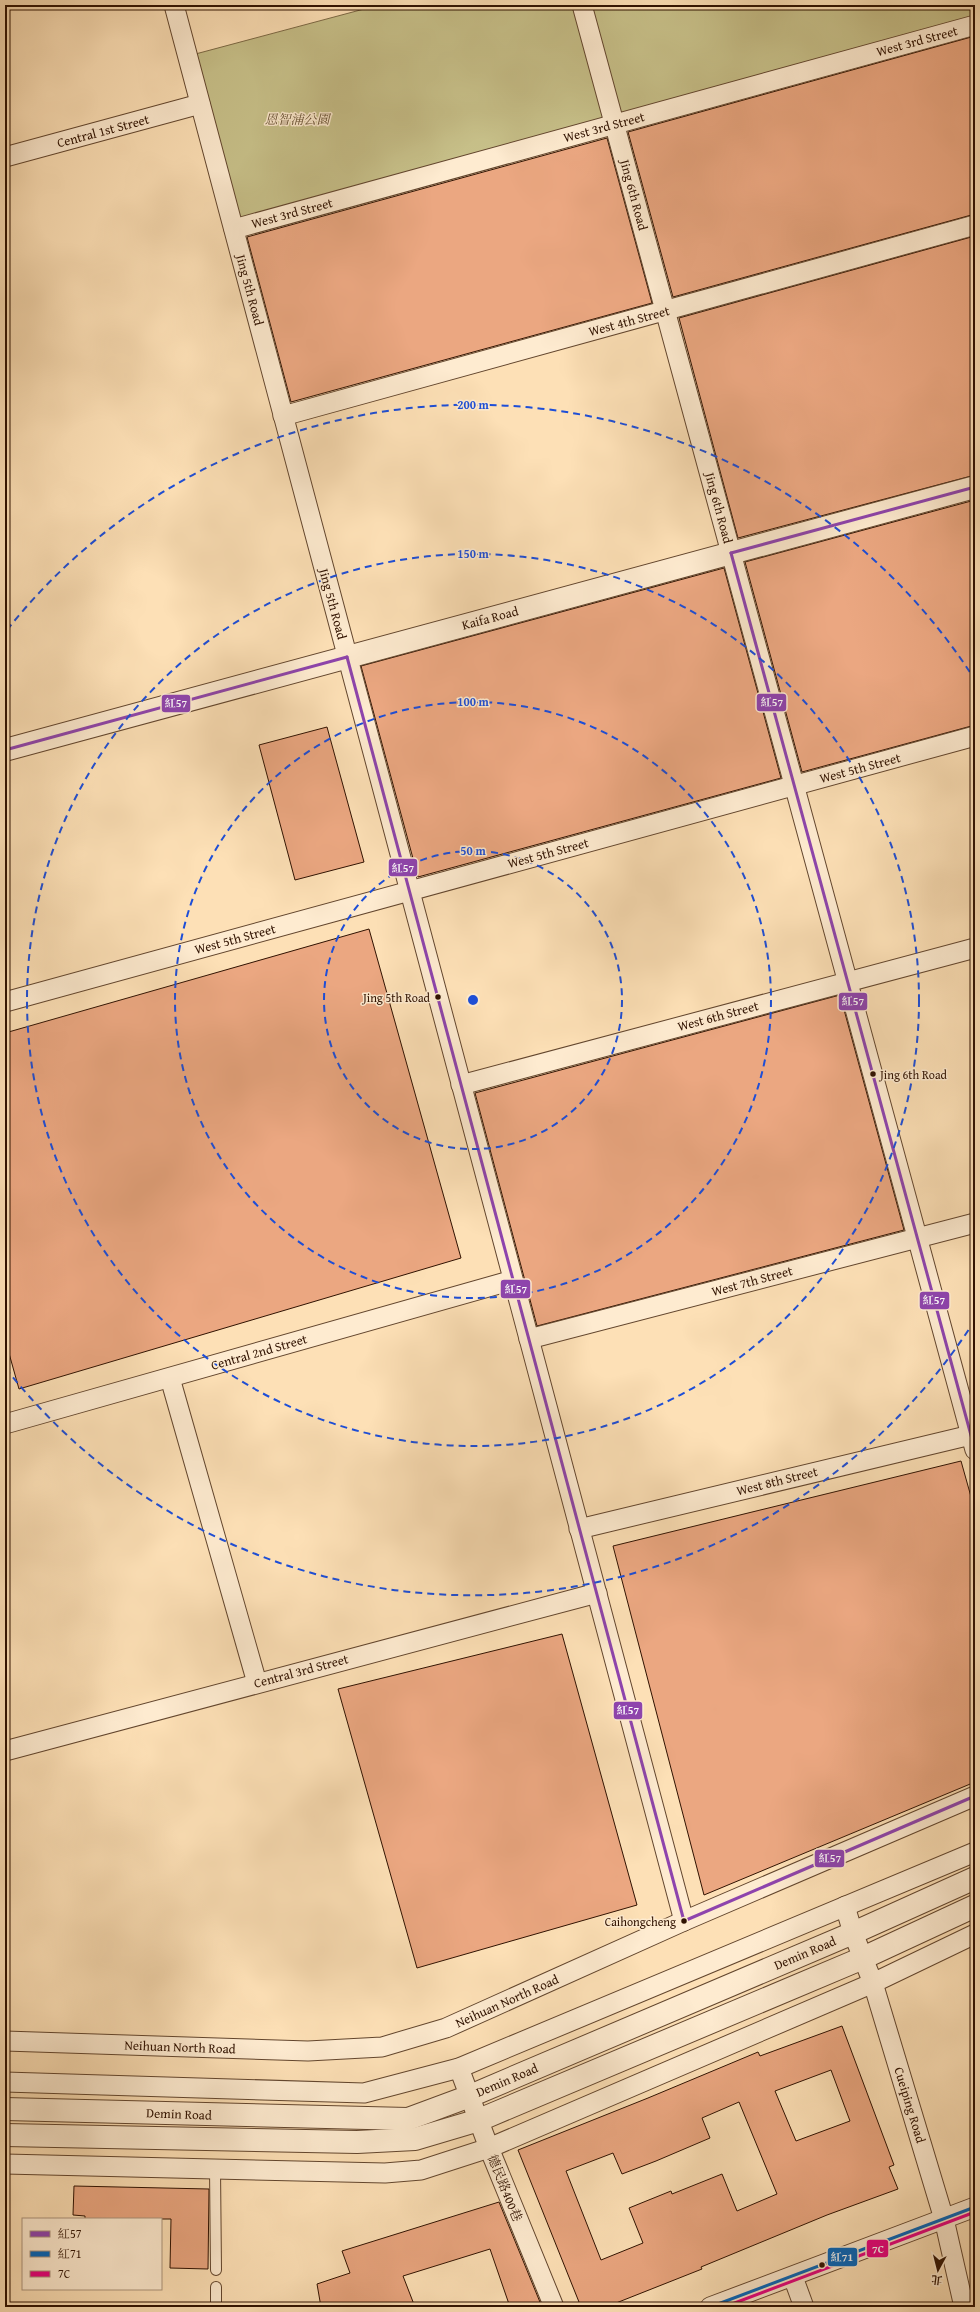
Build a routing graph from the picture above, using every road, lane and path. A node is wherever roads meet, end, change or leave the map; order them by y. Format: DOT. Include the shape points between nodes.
graph roads {
  1 [pos="174,5"];
  2 [pos="582,5"];
  3 [pos="975,24"];
  4 [pos="200,104"];
  5 [pos="614,124"];
  6 [pos="5,157"];
  7 [pos="975,225"];
  8 [pos="234,229"];
  9 [pos="665,311"];
  10 [pos="283,416"];
  11 [pos="975,487"];
  12 [pos="731,553"];
  13 [pos="347,657"];
  14 [pos="975,736"];
  15 [pos="5,750"];
  16 [pos="794,786"];
  17 [pos="410,891"];
  18 [pos="975,948"];
  19 [pos="847,982"];
  20 [pos="5,1002"];
  21 [pos="461,1085"];
  22 [pos="975,1223"];
  23 [pos="917,1238"];
  24 [pos="513,1280"];
  25 [pos="529,1339"];
  26 [pos="170,1378"];
  27 [pos="5,1424"];
  28 [pos="974,1440"];
  29 [pos="579,1529"];
  30 [pos="597,1593"];
  31 [pos="256,1683"];
  32 [pos="5,1751"];
  33 [pos="975,1796"];
  34 [pos="975,1852"];
  35 [pos="975,1878"];
  36 [pos="846,1906"];
  37 [pos="975,1906"];
  38 [pos="684,1921"];
  39 [pos="853,1933"];
  40 [pos="975,1934"];
  41 [pos="863,1958"];
  42 [pos="873,1983"];
  43 [pos="5,2041"];
  44 [pos="459,2068"];
  45 [pos="5,2082"];
  46 [pos="470,2096"];
  47 [pos="5,2109"];
  48 [pos="480,2120"];
  49 [pos="5,2135"];
  50 [pos="489,2148"];
  51 [pos="5,2164"];
  52 [pos="215,2169"];
  53 [pos="975,2207"];
  54 [pos="944,2219"];
  55 [pos="216,2270"];
  56 [pos="793,2277"];
  57 [pos="216,2287"];
  58 [pos="356,2303"];
  59 [pos="216,2307"];
  60 [pos="358,2307"];
  61 [pos="554,2307"];
  62 [pos="710,2307"];
  63 [pos="804,2307"];
  64 [pos="964,2307"];
  1 -- 4 [label="street, Jing 5th Road"];
  2 -- 5 [label="street, Jing 6th Road"];
  3 -- 5 [label="street, West 3rd Street"];
  4 -- 6 [label="street, Central 1st Street"];
  4 -- 8 [label="street, Jing 5th Road"];
  5 -- 8 [label="street, West 3rd Street"];
  5 -- 9 [label="street, Jing 6th Road"];
  7 -- 9 [label="street, West 4th Street"];
  8 -- 10 [label="street, Jing 5th Road"];
  9 -- 10 [label="street, West 4th Street"];
  9 -- 12 [label="street, Jing 6th Road"];
  10 -- 13 [label="street, Jing 5th Road"];
  11 -- 12 [label="street, Kaifa Road"];
  12 -- 13 [label="street, Kaifa Road"];
  12 -- 16 [label="street, Jing 6th Road"];
  13 -- 15 [label="street, Kaifa Road"];
  13 -- 17 [label="street, Jing 5th Road"];
  14 -- 16 [label="street, West 5th Street"];
  16 -- 17 [label="street, West 5th Street"];
  16 -- 19 [label="street, Jing 6th Road"];
  17 -- 20 [label="street, West 5th Street"];
  17 -- 21 [label="street, Jing 5th Road"];
  18 -- 19 [label="street, West 6th Street"];
  19 -- 21 [label="street, West 6th Street"];
  19 -- 23 [label="street, Jing 6th Road"];
  21 -- 24 [label="street, Jing 5th Road"];
  22 -- 23 [label="street, West 7th Street"];
  23 -- 25 [label="street, West 7th Street"];
  23 -- 28 [label="street, Jing 6th Road"];
  24 -- 25 [label="street, Jing 5th Road"];
  24 -- 26 [label="street, Central 2nd Street"];
  25 -- 29 [label="street, Jing 5th Road"];
  26 -- 27 [label="street, Central 2nd Street"];
  26 -- 31 [label="street"];
  28 -- 29 [label="street, West 8th Street"];
  29 -- 30 [label="street, Jing 5th Road"];
  30 -- 31 [label="street, Central 3rd Street"];
  30 -- 38 [label="street, Jing 5th Road"];
  31 -- 32 [label="street, Central 3rd Street"];
  33 -- 38 [label="street, Neihuan North Road"];
  34 -- 36 [label="street, Demin Road"];
  35 -- 39 [label="street, Demin Road"];
  36 -- 39 [label="street, Cueiping Road"];
  36 -- 44 [label="street, Demin Road"];
  37 -- 41 [label="street, Demin Road"];
  38 -- 43 [label="street, Neihuan North Road" via="446,2028 382,2047 308,2051"];
  39 -- 41 [label="street, Cueiping Road"];
  39 -- 46 [label="street, Demin Road"];
  40 -- 42 [label="street"];
  41 -- 42 [label="street, Cueiping Road"];
  41 -- 48 [label="street, Demin Road"];
  42 -- 50 [label="street"];
  42 -- 54 [label="street, Cueiping Road"];
  44 -- 45 [label="street, Demin Road" via="364,2093"];
  44 -- 46 [label="street, 德民路400巷"];
  46 -- 47 [label="street, Demin Road" via="408,2119"];
  46 -- 48 [label="street, 德民路400巷"];
  48 -- 49 [label="street, Demin Road" via="415,2140 357,2142"];
  48 -- 50 [label="street, 德民路400巷"];
  50 -- 52 [label="street" via="421,2170 385,2173"];
  50 -- 61 [label="street, 德民路400巷"];
  51 -- 52 [label="street"];
  52 -- 55 [label="lane"];
  53 -- 54 [label="street"];
  54 -- 56 [label="street"];
  54 -- 64 [label="street, Cueiping Road"];
  56 -- 62 [label="street"];
  56 -- 63 [label="street"];
  57 -- 59 [label="lane"];
  58 -- 60 [label="path"];
}
